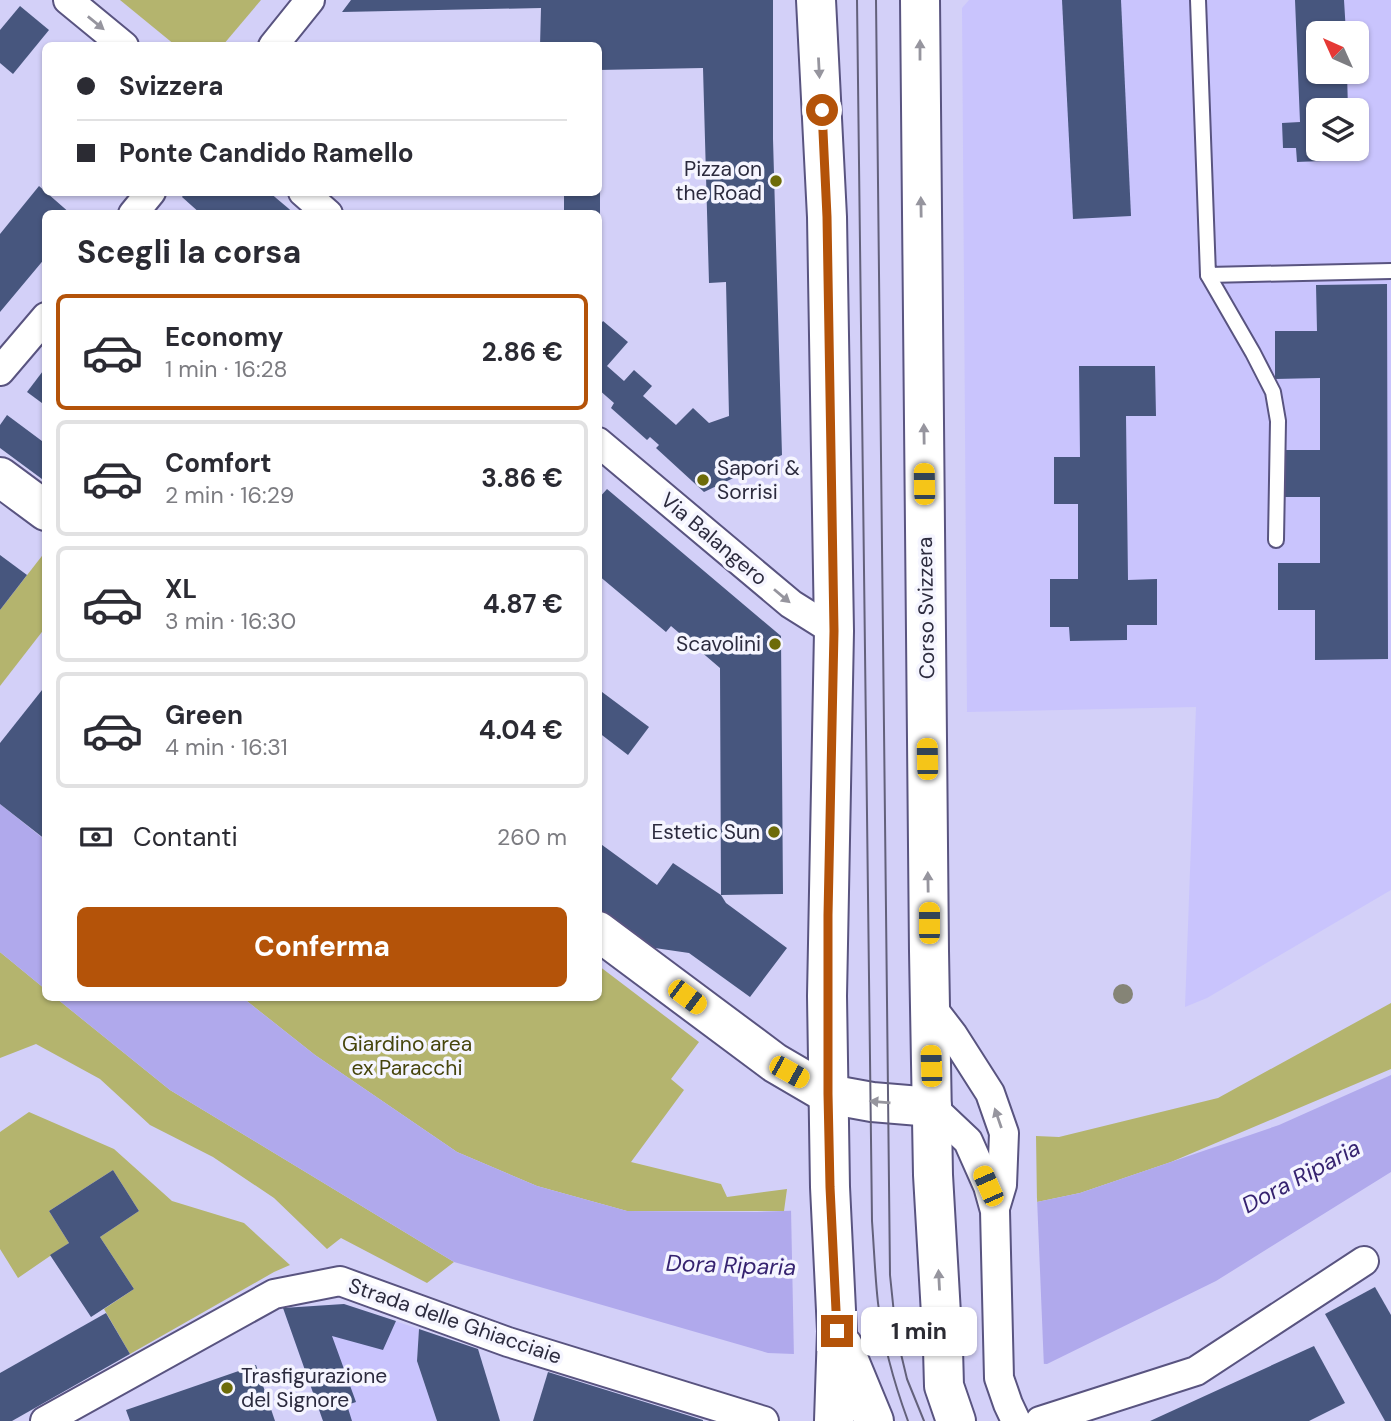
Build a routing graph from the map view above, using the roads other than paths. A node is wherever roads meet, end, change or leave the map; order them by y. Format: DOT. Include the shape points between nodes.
graph roads {
  1 [pos="68,0"];
  2 [pos="310,0"];
  3 [pos="816,0"];
  4 [pos="920,0"];
  5 [pos="1198,0"];
  6 [pos="119,42"];
  7 [pos="276,42"];
  8 [pos="148,196"];
  9 [pos="308,196"];
  10 [pos="136,210"];
  11 [pos="323,210"];
  12 [pos="1391,271"];
  13 [pos="1208,275"];
  14 [pos="42,322"];
  15 [pos="0,371"];
  16 [pos="602,445"];
  17 [pos="0,477"];
  18 [pos="42,508"];
  19 [pos="1276,540"];
  20 [pos="834,631"];
  21 [pos="602,934"];
  22 [pos="930,1005"];
  23 [pos="828,1094"];
  24 [pos="932,1107"];
  25 [pos="995,1194"];
  26 [pos="1364,1261"];
  27 [pos="846,1380"];
  28 [pos="946,1400"];
  29 [pos="48,1420"];
  30 [pos="764,1421"];
  31 [pos="834,1421"];
  32 [pos="874,1421"];
  33 [pos="1016,1421"];
  34 [pos="1040,1421"];
  1 -- 6 [label="street, one-way"];
  2 -- 7 [label="street"];
  3 -- 20 [label="street, one-way" via="827,217"];
  22 -- 4 [label="street, Corso Svizzera, one-way"];
  5 -- 13 [label="lane"];
  8 -- 10 [label="street"];
  9 -- 11 [label="street"];
  12 -- 13 [label="lane"];
  13 -- 19 [label="lane" via="1273,392 1278,421"];
  14 -- 15 [label="street"];
  16 -- 20 [label="street, Via Balangero, one-way" via="791,604"];
  17 -- 18 [label="street"];
  20 -- 23 [label="street"];
  21 -- 23 [label="street" via="775,1063"];
  22 -- 24 [label="street, Corso Svizzera"];
  25 -- 22 [label="street, one-way" via="1003,1133 990,1093"];
  24 -- 23 [label="street, one-way"];
  23 -- 27 [label="street" via="837,1331"];
  24 -- 25 [label="street" via="968,1141"];
  28 -- 24 [label="street, Corso Svizzera, one-way"];
  25 -- 33 [label="street" via="999,1378"];
  26 -- 34 [label="street" via="1196,1371"];
  27 -- 31 [label="street"];
  27 -- 32 [label="street"];
  29 -- 30 [label="street, Strada delle Ghiacciaie" via="274,1294 340,1281 508,1342"];
}
